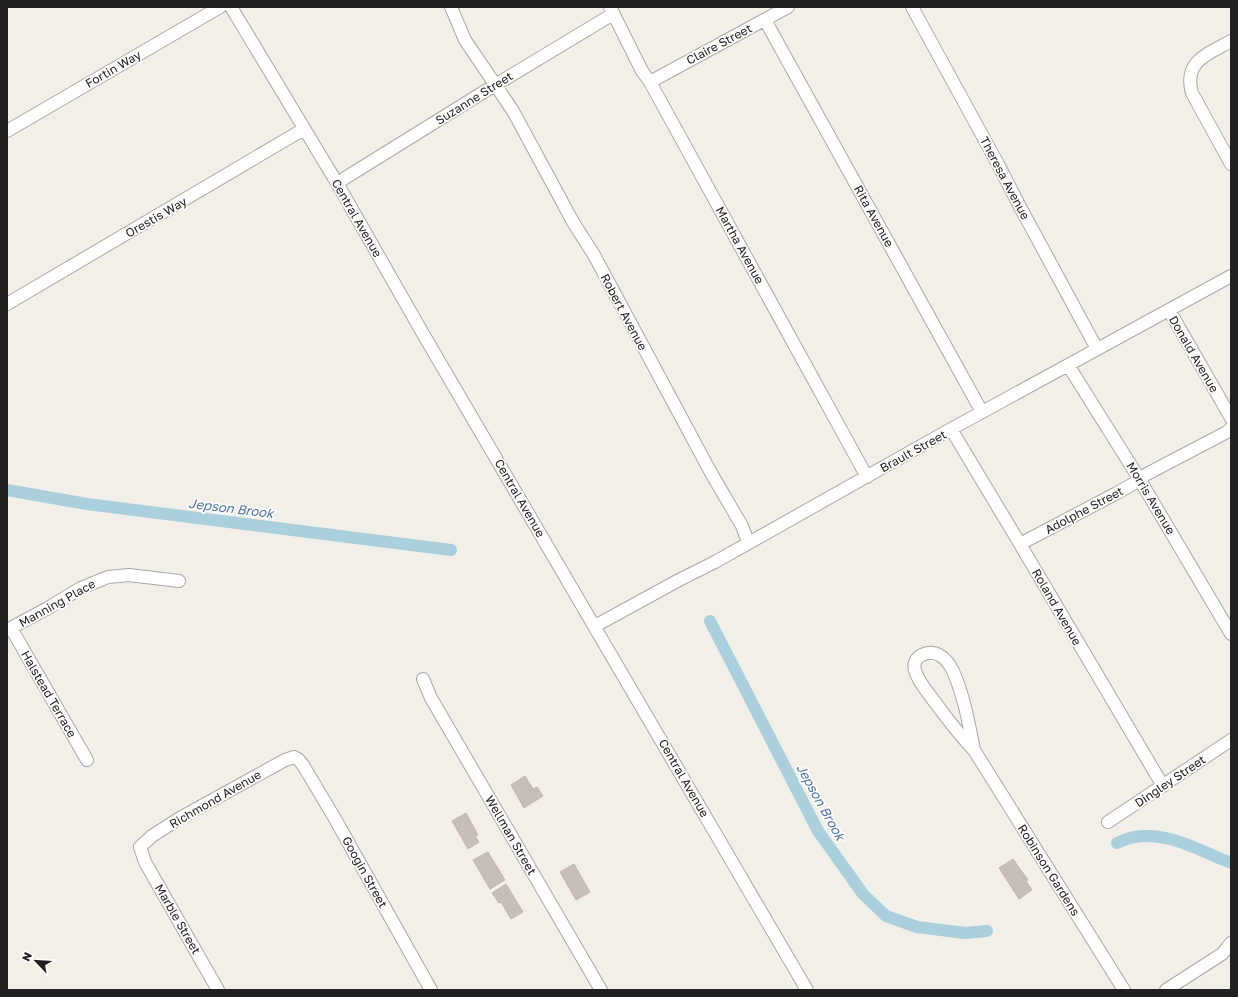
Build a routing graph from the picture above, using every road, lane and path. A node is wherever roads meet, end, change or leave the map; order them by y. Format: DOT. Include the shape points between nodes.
graph roads {
  1 [pos="220,7"];
  2 [pos="231,7"];
  3 [pos="451,7"];
  4 [pos="788,7"];
  5 [pos="912,7"];
  6 [pos="612,10"];
  7 [pos="765,20"];
  8 [pos="1231,41"];
  9 [pos="650,82"];
  10 [pos="495,85"];
  11 [pos="304,129"];
  12 [pos="7,131"];
  13 [pos="1231,164"];
  14 [pos="337,183"];
  15 [pos="1231,276"];
  16 [pos="7,304"];
  17 [pos="1169,310"];
  18 [pos="1097,349"];
  19 [pos="1068,365"];
  20 [pos="982,412"];
  21 [pos="1231,418"];
  22 [pos="1231,428"];
  23 [pos="951,429"];
  24 [pos="867,477"];
  25 [pos="1140,480"];
  26 [pos="748,542"];
  27 [pos="1020,544"];
  28 [pos="179,581"];
  29 [pos="595,626"];
  30 [pos="9,629"];
  31 [pos="1231,634"];
  32 [pos="423,679"];
  33 [pos="1231,740"];
  34 [pos="974,750"];
  35 [pos="294,757"];
  36 [pos="87,760"];
  37 [pos="1162,786"];
  38 [pos="1108,822"];
  39 [pos="140,847"];
  40 [pos="1231,943"];
  41 [pos="218,990"];
  42 [pos="431,990"];
  43 [pos="601,990"];
  44 [pos="807,990"];
  45 [pos="1124,990"];
  46 [pos="1166,990"];
  1 -- 12 [label="street, Fortin Way"];
  2 -- 11 [label="street, Central Avenue"];
  3 -- 10 [label="street, Robert Avenue" via="465,40"];
  4 -- 7 [label="street, Claire Street"];
  5 -- 18 [label="street, Theresa Avenue"];
  6 -- 9 [label="street, Martha Avenue"];
  6 -- 10 [label="street, Suzanne Street"];
  7 -- 9 [label="street, Claire Street"];
  7 -- 20 [label="street, Rita Avenue"];
  8 -- 13 [label="street" via="1201,58 1190,73 1192,93"];
  9 -- 24 [label="street, Martha Avenue"];
  10 -- 14 [label="street, Suzanne Street"];
  10 -- 26 [label="street, Robert Avenue" via="513,111 573,222 594,255 742,526"];
  11 -- 14 [label="street, Central Avenue"];
  11 -- 16 [label="street, Orestis Way"];
  14 -- 29 [label="street, Central Avenue"];
  15 -- 17 [label="street, Brault Street"];
  17 -- 18 [label="street, Brault Street"];
  17 -- 21 [label="street, Donald Avenue"];
  18 -- 19 [label="street, Brault Street"];
  19 -- 20 [label="street, Brault Street"];
  19 -- 25 [label="street, Morris Avenue"];
  20 -- 23 [label="street, Brault Street"];
  22 -- 25 [label="street, Adolphe Street"];
  23 -- 24 [label="street, Brault Street"];
  23 -- 27 [label="street, Roland Avenue"];
  24 -- 26 [label="street, Brault Street"];
  25 -- 27 [label="street, Adolphe Street"];
  25 -- 31 [label="street, Morris Avenue"];
  26 -- 29 [label="street, Brault Street"];
  27 -- 37 [label="street, Roland Avenue"];
  28 -- 30 [label="street, Manning Place" via="129,575 108,577 81,588"];
  29 -- 44 [label="street, Central Avenue"];
  30 -- 36 [label="street, Halstead Terrace"];
  32 -- 43 [label="street, Wellman Street" via="431,698"];
  33 -- 37 [label="street, Dingley Street"];
  34 -- 34 [label="street, Robinson Gardens" via="953,671 938,654 924,653 919,656 914,669 920,682 957,732"];
  34 -- 45 [label="street, Robinson Gardens"];
  35 -- 39 [label="street, Richmond Avenue" via="180,818"];
  35 -- 42 [label="street, Googin Street" via="303,765 334,817"];
  37 -- 38 [label="street, Dingley Street"];
  39 -- 41 [label="street, Marble Street" via="148,868"];
  40 -- 46 [label="street" via="1222,954"];
}
